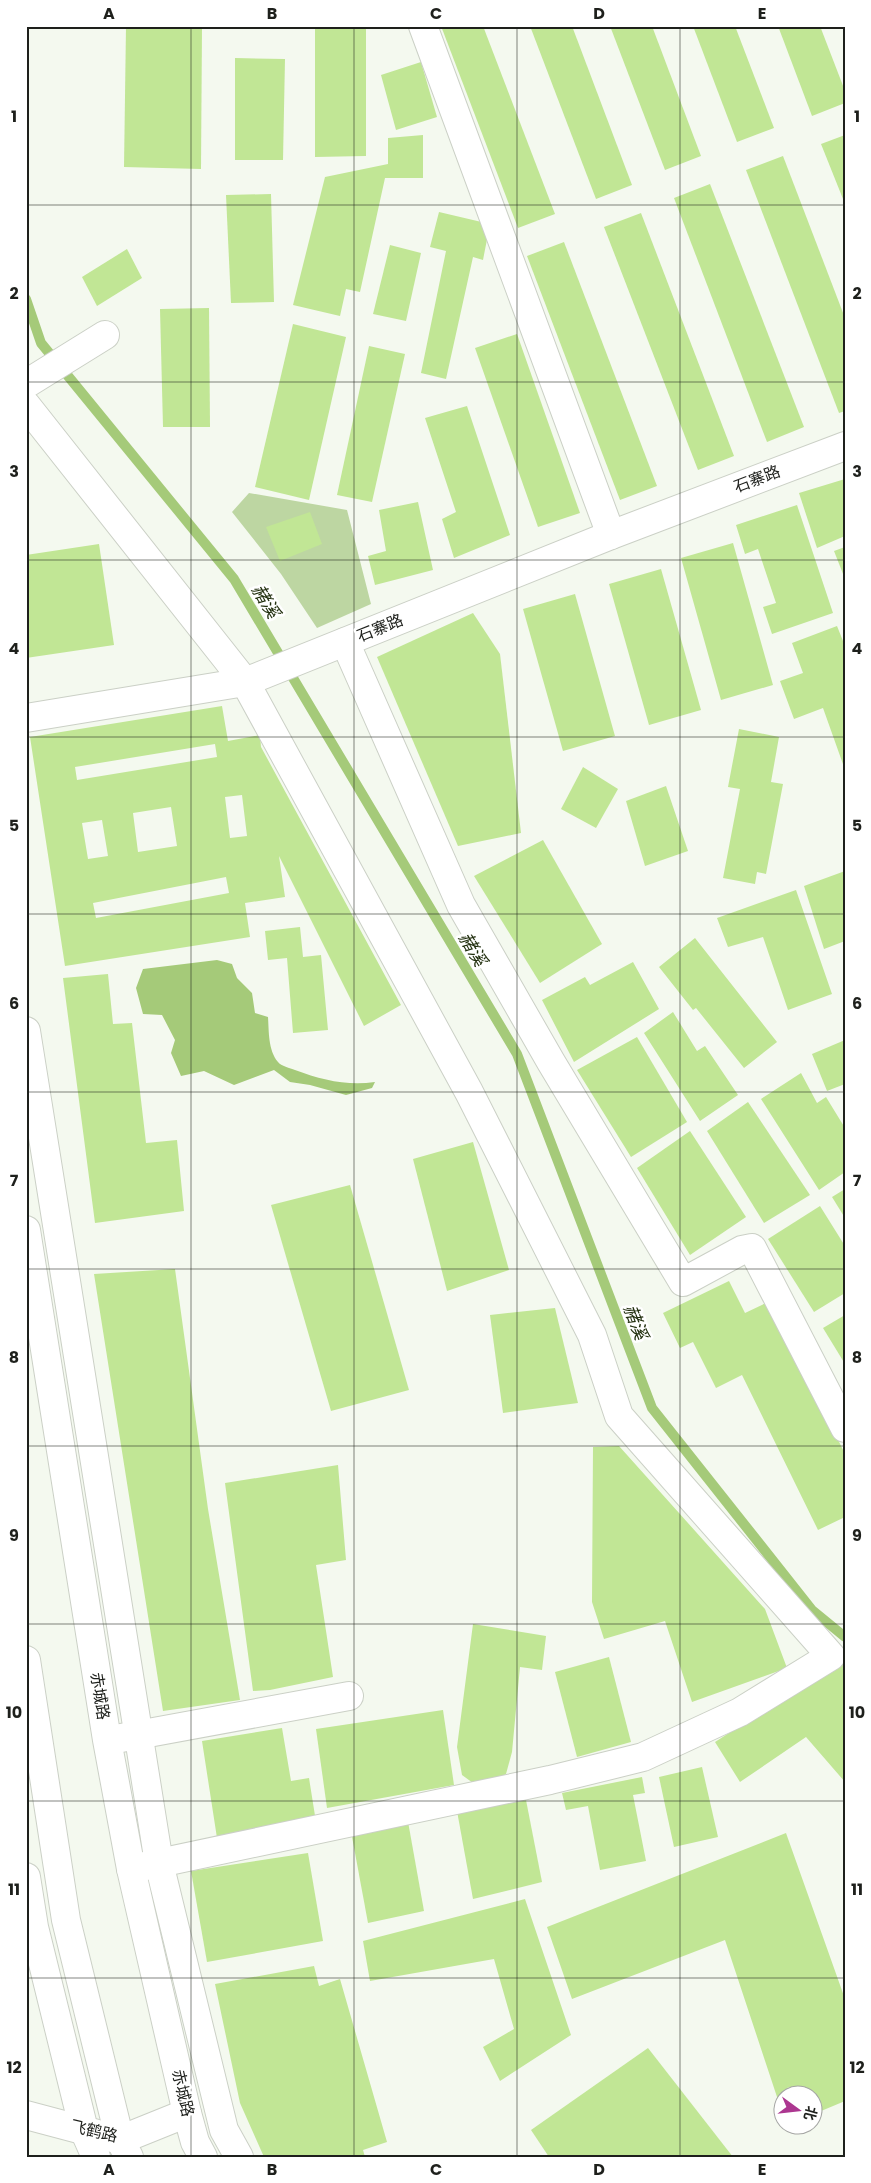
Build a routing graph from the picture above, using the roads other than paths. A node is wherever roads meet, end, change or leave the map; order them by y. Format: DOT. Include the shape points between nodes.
graph roads {
  1 [pos="423,26"];
  2 [pos="106,335"];
  3 [pos="26,384"];
  4 [pos="26,405"];
  5 [pos="845,446"];
  6 [pos="611,535"];
  7 [pos="345,642"];
  8 [pos="244,682"];
  9 [pos="26,718"];
  10 [pos="26,1031"];
  11 [pos="26,1230"];
  12 [pos="845,1428"];
  13 [pos="26,1660"];
  14 [pos="349,1696"];
  15 [pos="138,1734"];
  16 [pos="107,1740"];
  17 [pos="159,1863"];
  18 [pos="131,1869"];
  19 [pos="26,1877"];
  20 [pos="218,2105"];
  21 [pos="188,2113"];
  22 [pos="26,2114"];
  23 [pos="84,2130"];
  24 [pos="124,2148"];
  25 [pos="96,2157"];
  26 [pos="203,2157"];
  27 [pos="239,2157"];
  1 -- 6 [label="main road"];
  2 -- 3 [label="main road"];
  4 -- 8 [label="main road"];
  5 -- 6 [label="main road, 石寨路"];
  6 -- 7 [label="main road, 石寨路"];
  7 -- 8 [label="main road, 石寨路"];
  7 -- 12 [label="main road" via="461,905 683,1282 742,1250 752,1248"];
  8 -- 9 [label="main road, 石寨路"];
  8 -- 17 [label="main road" via="469,1092 592,1335 620,1416 831,1656 740,1712 643,1757 550,1780"];
  10 -- 15 [label="main road"];
  11 -- 16 [label="main road, 赤城路"];
  13 -- 24 [label="main road" via="66,1920"];
  14 -- 15 [label="main road"];
  15 -- 16 [label="main road"];
  15 -- 17 [label="main road"];
  16 -- 18 [label="main road, 赤城路"];
  17 -- 18 [label="main road"];
  17 -- 20 [label="main road"];
  18 -- 21 [label="main road, 赤城路"];
  19 -- 23 [label="main road" via="34,1927"];
  20 -- 21 [label="main road, 飞鹤路"];
  20 -- 27 [label="main road" via="224,2130"];
  21 -- 24 [label="main road, 飞鹤路"];
  21 -- 26 [label="main road, 赤城路" via="195,2142"];
  22 -- 23 [label="main road, 飞鹤路"];
  23 -- 24 [label="main road, 飞鹤路"];
  23 -- 25 [label="main road"];
}
